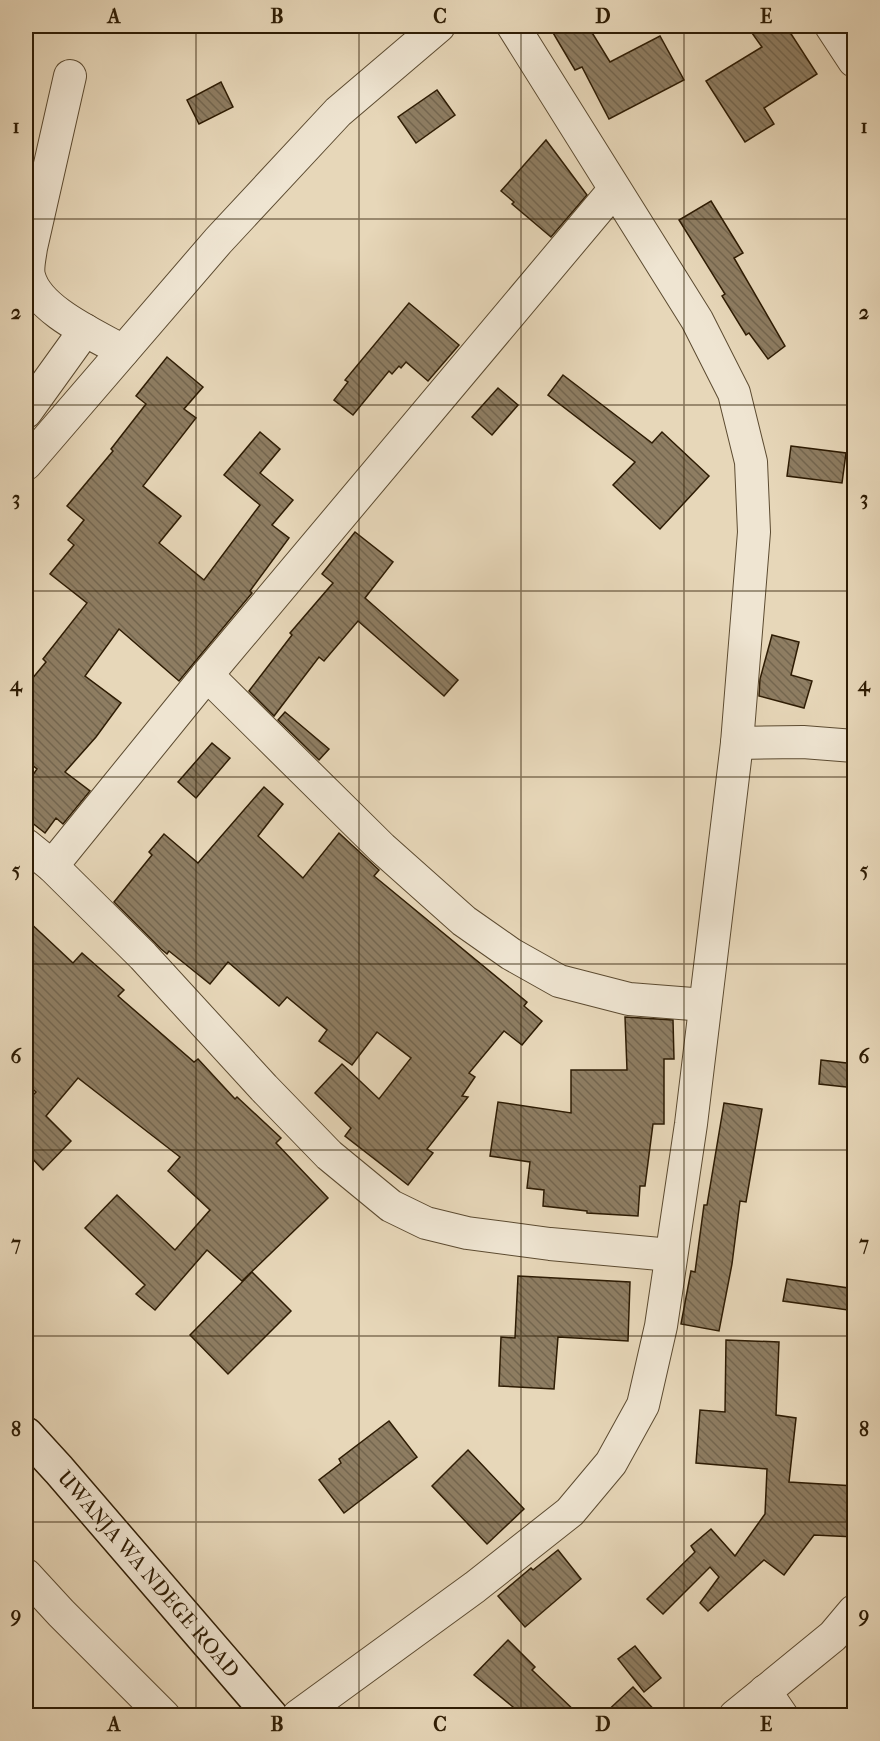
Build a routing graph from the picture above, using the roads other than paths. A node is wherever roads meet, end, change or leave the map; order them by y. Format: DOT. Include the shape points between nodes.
graph roads {
  1 [pos="439,26"];
  2 [pos="513,26"];
  3 [pos="831,26"];
  4 [pos="855,61"];
  5 [pos="70,76"];
  6 [pos="614,190"];
  7 [pos="85,330"];
  8 [pos="123,351"];
  9 [pos="26,412"];
  10 [pos="26,464"];
  11 [pos="207,675"];
  12 [pos="736,744"];
  13 [pos="855,746"];
  14 [pos="26,845"];
  15 [pos="52,866"];
  16 [pos="705,1005"];
  17 [pos="671,1255"];
  18 [pos="26,1434"];
  19 [pos="26,1575"];
  20 [pos="855,1611"];
  21 [pos="774,1703"];
  22 [pos="164,1716"];
  23 [pos="271,1716"];
  24 [pos="298,1716"];
  25 [pos="735,1716"];
  1 -- 8 [label="street" via="338,112"];
  2 -- 6 [label="street"];
  3 -- 4 [label="street"];
  5 -- 7 [label="street" via="31,248 29,276 38,294"];
  6 -- 11 [label="street"];
  6 -- 12 [label="street" via="697,320 734,393 751,462 754,532"];
  7 -- 8 [label="street"];
  7 -- 9 [label="street"];
  8 -- 10 [label="street"];
  11 -- 15 [label="street"];
  11 -- 16 [label="street" via="382,848 464,921 511,954 559,981 629,999"];
  12 -- 13 [label="street" via="803,742"];
  12 -- 16 [label="street"];
  14 -- 15 [label="street"];
  15 -- 17 [label="street" via="143,956 329,1155 391,1206 426,1223 467,1233"];
  16 -- 17 [label="street"];
  17 -- 24 [label="street" via="661,1326 643,1405 611,1463 570,1512"];
  18 -- 23 [label="main road, UWANJA WA NDEGE ROAD"];
  19 -- 22 [label="street"];
  20 -- 21 [label="street"];
  21 -- 25 [label="street"];
}
